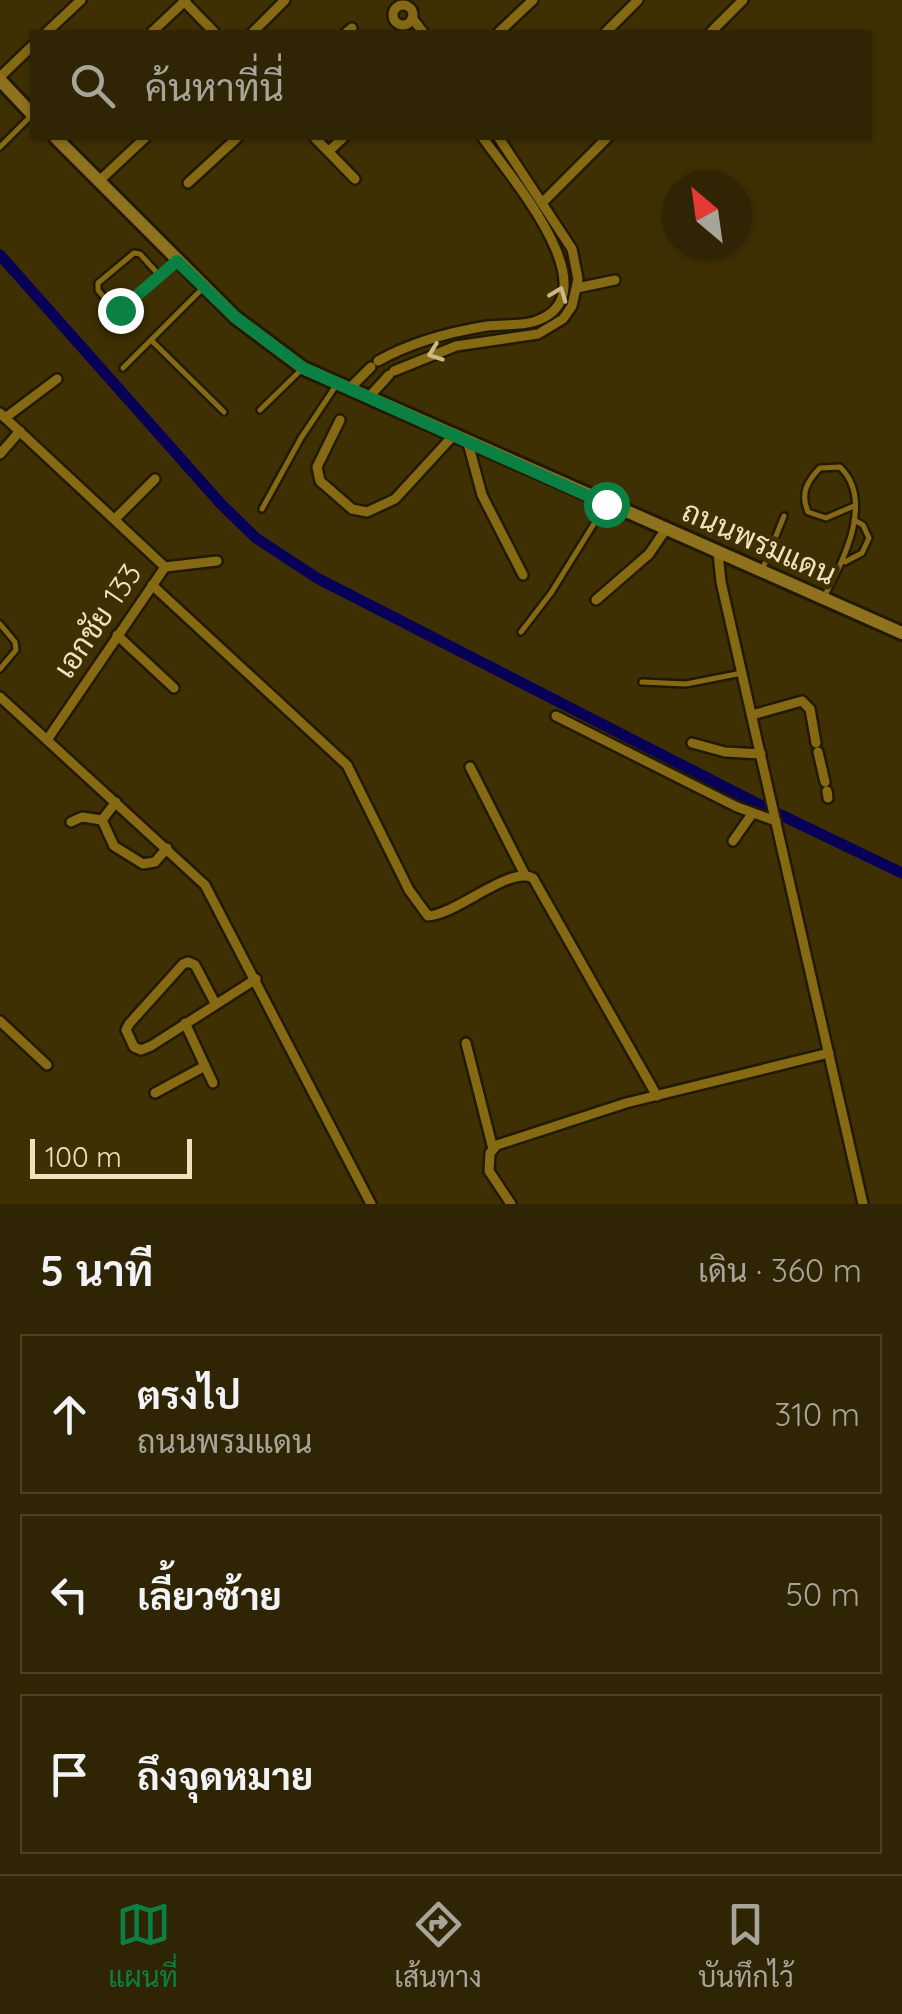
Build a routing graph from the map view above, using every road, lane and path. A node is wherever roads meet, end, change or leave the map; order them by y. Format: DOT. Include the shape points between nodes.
graph roads {
  1 [pos="81,0"];
  2 [pos="185,0"];
  3 [pos="284,0"];
  4 [pos="420,0"];
  5 [pos="533,0"];
  6 [pos="638,0"];
  7 [pos="743,0"];
  8 [pos="394,4"];
  9 [pos="409,21"];
  10 [pos="48,30"];
  11 [pos="154,30"];
  12 [pos="212,30"];
  13 [pos="255,30"];
  14 [pos="501,30"];
  15 [pos="608,30"];
  16 [pos="713,30"];
  17 [pos="30,48"];
  18 [pos="0,79"];
  19 [pos="30,112"];
  20 [pos="30,116"];
  21 [pos="58,140"];
  22 [pos="143,140"];
  23 [pos="234,140"];
  24 [pos="318,140"];
  25 [pos="341,140"];
  26 [pos="484,140"];
  27 [pos="500,140"];
  28 [pos="502,140"];
  29 [pos="605,140"];
  30 [pos="0,147"];
  31 [pos="492,150"];
  32 [pos="329,151"];
  33 [pos="355,179"];
  34 [pos="99,182"];
  35 [pos="188,183"];
  36 [pos="543,202"];
  37 [pos="533,211"];
  38 [pos="177,261"];
  39 [pos="160,276"];
  40 [pos="615,280"];
  41 [pos="204,287"];
  42 [pos="578,288"];
  43 [pos="486,326"];
  44 [pos="490,339"];
  45 [pos="151,340"];
  46 [pos="378,362"];
  47 [pos="123,368"];
  48 [pos="303,368"];
  49 [pos="394,372"];
  50 [pos="58,379"];
  51 [pos="343,387"];
  52 [pos="370,397"];
  53 [pos="260,410"];
  54 [pos="224,412"];
  55 [pos="3,415"];
  56 [pos="340,420"];
  57 [pos="20,430"];
  58 [pos="452,436"];
  59 [pos="468,443"];
  60 [pos="0,454"];
  61 [pos="154,479"];
  62 [pos="606,504"];
  63 [pos="854,506"];
  64 [pos="262,509"];
  65 [pos="784,516"];
  66 [pos="116,518"];
  67 [pos="854,520"];
  68 [pos="666,530"];
  69 [pos="718,552"];
  70 [pos="217,561"];
  71 [pos="842,563"];
  72 [pos="165,567"];
  73 [pos="762,572"];
  74 [pos="523,575"];
  75 [pos="152,584"];
  76 [pos="823,599"];
  77 [pos="596,600"];
  78 [pos="0,624"];
  79 [pos="521,632"];
  80 [pos="902,634"];
  81 [pos="117,636"];
  82 [pos="0,668"];
  83 [pos="742,673"];
  84 [pos="642,682"];
  85 [pos="174,688"];
  86 [pos="0,697"];
  87 [pos="752,715"];
  88 [pos="556,716"];
  89 [pos="47,740"];
  90 [pos="692,744"];
  91 [pos="761,754"];
  92 [pos="470,767"];
  93 [pos="827,790"];
  94 [pos="116,802"];
  95 [pos="752,814"];
  96 [pos="776,818"];
  97 [pos="102,820"];
  98 [pos="71,822"];
  99 [pos="733,842"];
  100 [pos="167,848"];
  101 [pos="525,874"];
  102 [pos="256,980"];
  103 [pos="215,1004"];
  104 [pos="0,1021"];
  105 [pos="184,1023"];
  106 [pos="466,1042"];
  107 [pos="828,1052"];
  108 [pos="47,1065"];
  109 [pos="206,1066"];
  110 [pos="213,1083"];
  111 [pos="155,1092"];
  112 [pos="657,1096"];
  113 [pos="493,1150"];
  114 [pos="371,1204"];
  115 [pos="511,1204"];
  116 [pos="863,1204"];
  1 -- 10 [label="street"];
  2 -- 11 [label="street"];
  2 -- 12 [label="street"];
  3 -- 13 [label="street"];
  4 -- 9 [label="street"];
  5 -- 14 [label="street"];
  6 -- 15 [label="street"];
  7 -- 16 [label="street"];
  8 -- 9 [label="street" via="404,5"];
  8 -- 9 [label="street" via="394,19"];
  17 -- 18 [label="street"];
  18 -- 19 [label="main road"];
  20 -- 30 [label="lane"];
  21 -- 34 [label="main road, ถนนพรมแดน"];
  22 -- 34 [label="street"];
  23 -- 35 [label="street"];
  24 -- 32 [label="street"];
  25 -- 32 [label="street"];
  26 -- 31 [label="street"];
  27 -- 31 [label="street"];
  28 -- 36 [label="street"];
  29 -- 36 [label="street"];
  31 -- 37 [label="street"];
  32 -- 33 [label="street"];
  34 -- 38 [label="main road, ถนนพรมแดน"];
  36 -- 37 [label="street"];
  36 -- 42 [label="street" via="572,249"];
  43 -- 37 [label="street, one-way" via="534,322 560,300 564,266"];
  38 -- 39 [label="lane"];
  38 -- 41 [label="main road, ถนนพรมแดน"];
  39 -- 39 [label="lane" via="120,310 98,290 105,275 134,252"];
  40 -- 42 [label="street"];
  41 -- 45 [label="lane"];
  41 -- 48 [label="main road, ถนนพรมแดน"];
  42 -- 44 [label="street" via="552,328"];
  43 -- 44 [label="street"];
  43 -- 46 [label="street"];
  44 -- 49 [label="street, one-way"];
  45 -- 47 [label="lane"];
  45 -- 54 [label="lane"];
  46 -- 49 [label="street"];
  46 -- 51 [label="street"];
  48 -- 51 [label="main road, ถนนพรมแดน"];
  48 -- 53 [label="lane"];
  49 -- 52 [label="street"];
  50 -- 55 [label="street"];
  51 -- 52 [label="main road, ถนนพรมแดน"];
  51 -- 64 [label="lane" via="301,438"];
  52 -- 58 [label="main road, ถนนพรมแดน"];
  55 -- 57 [label="street, เอกชัย 133"];
  56 -- 58 [label="street" via="317,468 320,481 352,509 367,512 395,499"];
  57 -- 60 [label="street"];
  57 -- 66 [label="street, เอกชัย 133"];
  58 -- 59 [label="main road, ถนนพรมแดน"];
  59 -- 62 [label="main road, ถนนพรมแดน"];
  59 -- 74 [label="street" via="482,495"];
  61 -- 66 [label="street"];
  62 -- 68 [label="main road, ถนนพรมแดน"];
  62 -- 79 [label="lane"];
  63 -- 63 [label="lane" via="826,518 808,512 804,496 811,478 820,468 840,467"];
  63 -- 67 [label="lane"];
  65 -- 73 [label="lane"];
  66 -- 72 [label="street, เอกชัย 133"];
  67 -- 71 [label="lane"];
  67 -- 71 [label="lane" via="869,538 862,553"];
  68 -- 69 [label="main road, ถนนพรมแดน"];
  68 -- 77 [label="street"];
  69 -- 73 [label="main road, ถนนพรมแดน"];
  69 -- 83 [label="street"];
  70 -- 72 [label="street"];
  71 -- 76 [label="lane"];
  72 -- 75 [label="street, เอกชัย 133"];
  73 -- 76 [label="main road, ถนนพรมแดน"];
  75 -- 81 [label="street, เอกชัย 133"];
  75 -- 101 [label="street" via="347,766 428,916"];
  76 -- 80 [label="main road, ถนนพรมแดน"];
  78 -- 82 [label="lane" via="16,650"];
  81 -- 85 [label="street"];
  81 -- 89 [label="street, เอกชัย 133"];
  83 -- 84 [label="lane" via="686,684"];
  83 -- 87 [label="street"];
  86 -- 89 [label="street"];
  87 -- 91 [label="street"];
  87 -- 93 [label="street" via="802,700 810,710"];
  88 -- 95 [label="street"];
  89 -- 94 [label="street"];
  90 -- 91 [label="street"];
  91 -- 96 [label="street"];
  92 -- 101 [label="street"];
  94 -- 97 [label="street"];
  94 -- 100 [label="street"];
  95 -- 96 [label="street"];
  95 -- 99 [label="street"];
  96 -- 107 [label="street"];
  97 -- 98 [label="street"];
  97 -- 100 [label="street" via="114,846 143,864 156,862"];
  100 -- 102 [label="street" via="205,885"];
  101 -- 112 [label="street"];
  102 -- 103 [label="street"];
  102 -- 114 [label="street"];
  103 -- 105 [label="street"];
  103 -- 105 [label="street" via="188,962 126,1030 141,1050"];
  104 -- 108 [label="street"];
  105 -- 109 [label="street"];
  106 -- 113 [label="street"];
  107 -- 112 [label="street"];
  107 -- 116 [label="street"];
  109 -- 110 [label="street"];
  109 -- 111 [label="street"];
  112 -- 113 [label="street" via="570,1119"];
  113 -- 115 [label="street" via="490,1171"];
}
